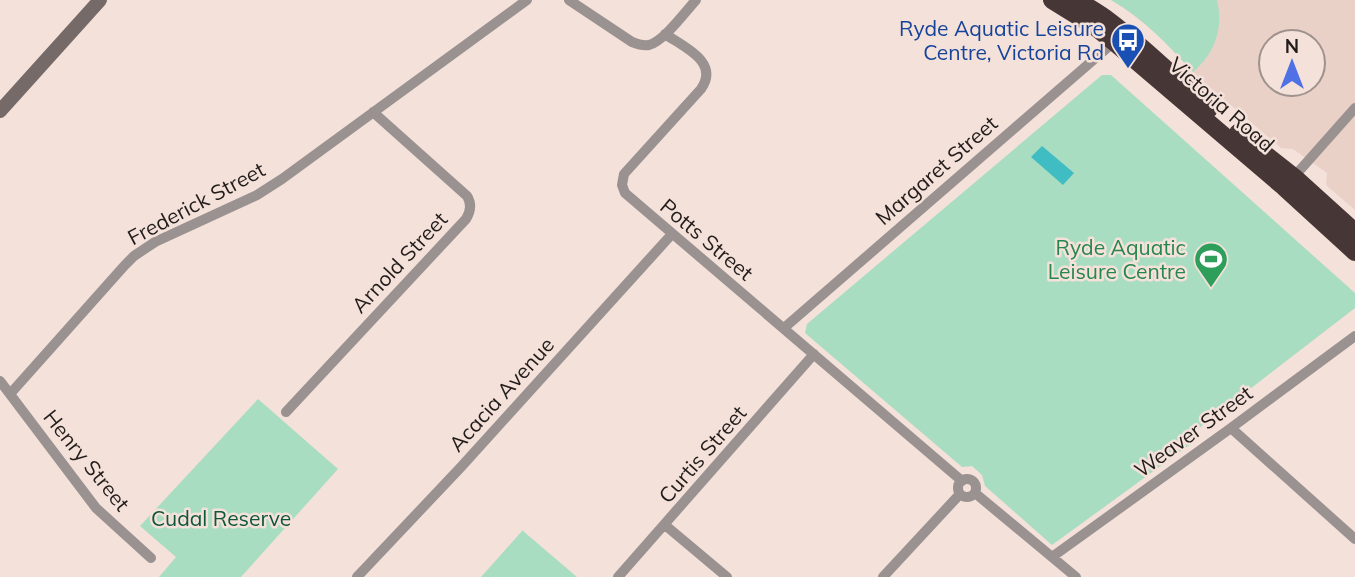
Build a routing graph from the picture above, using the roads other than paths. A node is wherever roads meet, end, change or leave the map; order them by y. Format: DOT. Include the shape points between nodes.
graph roads {
  1 [pos="100,0"];
  2 [pos="527,0"];
  3 [pos="569,0"];
  4 [pos="696,0"];
  5 [pos="1052,0"];
  6 [pos="1077,0"];
  7 [pos="665,34"];
  8 [pos="1114,42"];
  9 [pos="1355,108"];
  10 [pos="0,111"];
  11 [pos="373,112"];
  12 [pos="1289,182"];
  13 [pos="1355,232"];
  14 [pos="672,234"];
  15 [pos="1355,252"];
  16 [pos="783,328"];
  17 [pos="1355,336"];
  18 [pos="814,354"];
  19 [pos="0,381"];
  20 [pos="10,394"];
  21 [pos="286,412"];
  22 [pos="1231,428"];
  23 [pos="962,481"];
  24 [pos="975,493"];
  25 [pos="960,494"];
  26 [pos="665,525"];
  27 [pos="1355,539"];
  28 [pos="1052,557"];
  29 [pos="151,558"];
  30 [pos="358,577"];
  31 [pos="618,577"];
  32 [pos="726,577"];
  33 [pos="883,577"];
  34 [pos="1076,577"];
  1 -- 10 [label="street"];
  2 -- 11 [label="street, Frederick Street"];
  3 -- 7 [label="street" via="636,44 650,44"];
  4 -- 7 [label="street"];
  5 -- 8 [label="highway, Victoria Road"];
  6 -- 12 [label="highway, Victoria Road" via="1108,20 1189,89"];
  7 -- 14 [label="street, Potts Street" via="701,59 706,81 624,174 621,185 628,197"];
  8 -- 12 [label="highway, Victoria Road"];
  8 -- 16 [label="street, Margaret Street"];
  9 -- 12 [label="street"];
  11 -- 20 [label="street, Frederick Street" via="270,187 134,256"];
  11 -- 21 [label="street, Arnold Street" via="467,196 470,210"];
  12 -- 13 [label="highway, Victoria Road"];
  12 -- 15 [label="highway, Victoria Road"];
  14 -- 16 [label="street, Potts Street"];
  14 -- 30 [label="street, Acacia Avenue"];
  16 -- 18 [label="street, Potts Street"];
  17 -- 22 [label="street, Weaver Street"];
  18 -- 23 [label="street, Potts Street"];
  18 -- 26 [label="street, Curtis Street"];
  19 -- 20 [label="street, Henry Street"];
  20 -- 29 [label="street, Henry Street" via="96,508"];
  22 -- 27 [label="street"];
  22 -- 28 [label="street, Weaver Street"];
  23 -- 24 [label="street" via="972,481"];
  23 -- 25 [label="street"];
  24 -- 25 [label="street" via="968,498"];
  24 -- 28 [label="street"];
  25 -- 33 [label="street"];
  26 -- 31 [label="street, Curtis Street"];
  26 -- 32 [label="street"];
  28 -- 34 [label="street"];
}
